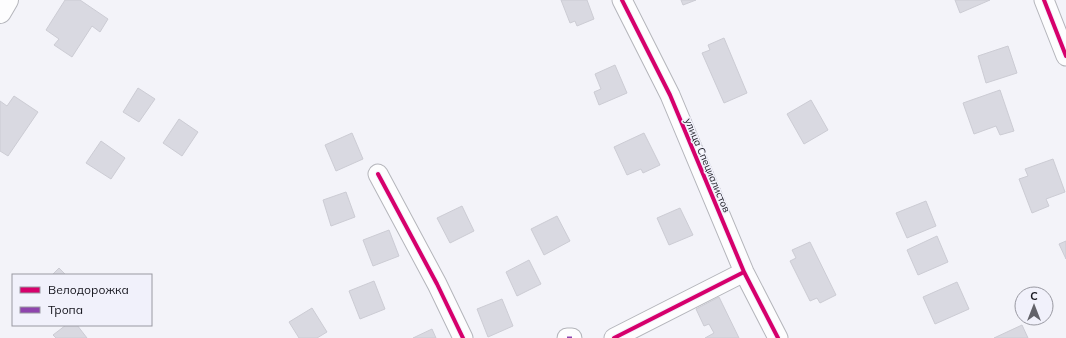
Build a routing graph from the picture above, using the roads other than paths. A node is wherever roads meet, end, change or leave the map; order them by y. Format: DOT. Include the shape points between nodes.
graph roads {
  1 [pos="7,0"];
  2 [pos="622,0"];
  3 [pos="1044,0"];
  4 [pos="0,12"];
  5 [pos="1066,56"];
  6 [pos="378,174"];
  7 [pos="744,272"];
  8 [pos="463,338"];
  9 [pos="567,338"];
  10 [pos="572,338"];
  11 [pos="614,338"];
  12 [pos="778,338"];
  1 -- 4 [label="street"];
  2 -- 7 [label="street, улица Специалистов" via="670,95"];
  3 -- 5 [label="street"];
  6 -- 8 [label="street" via="438,284"];
  7 -- 11 [label="street"];
  7 -- 12 [label="street, улица Специалистов"];
  9 -- 10 [label="street"];
}
